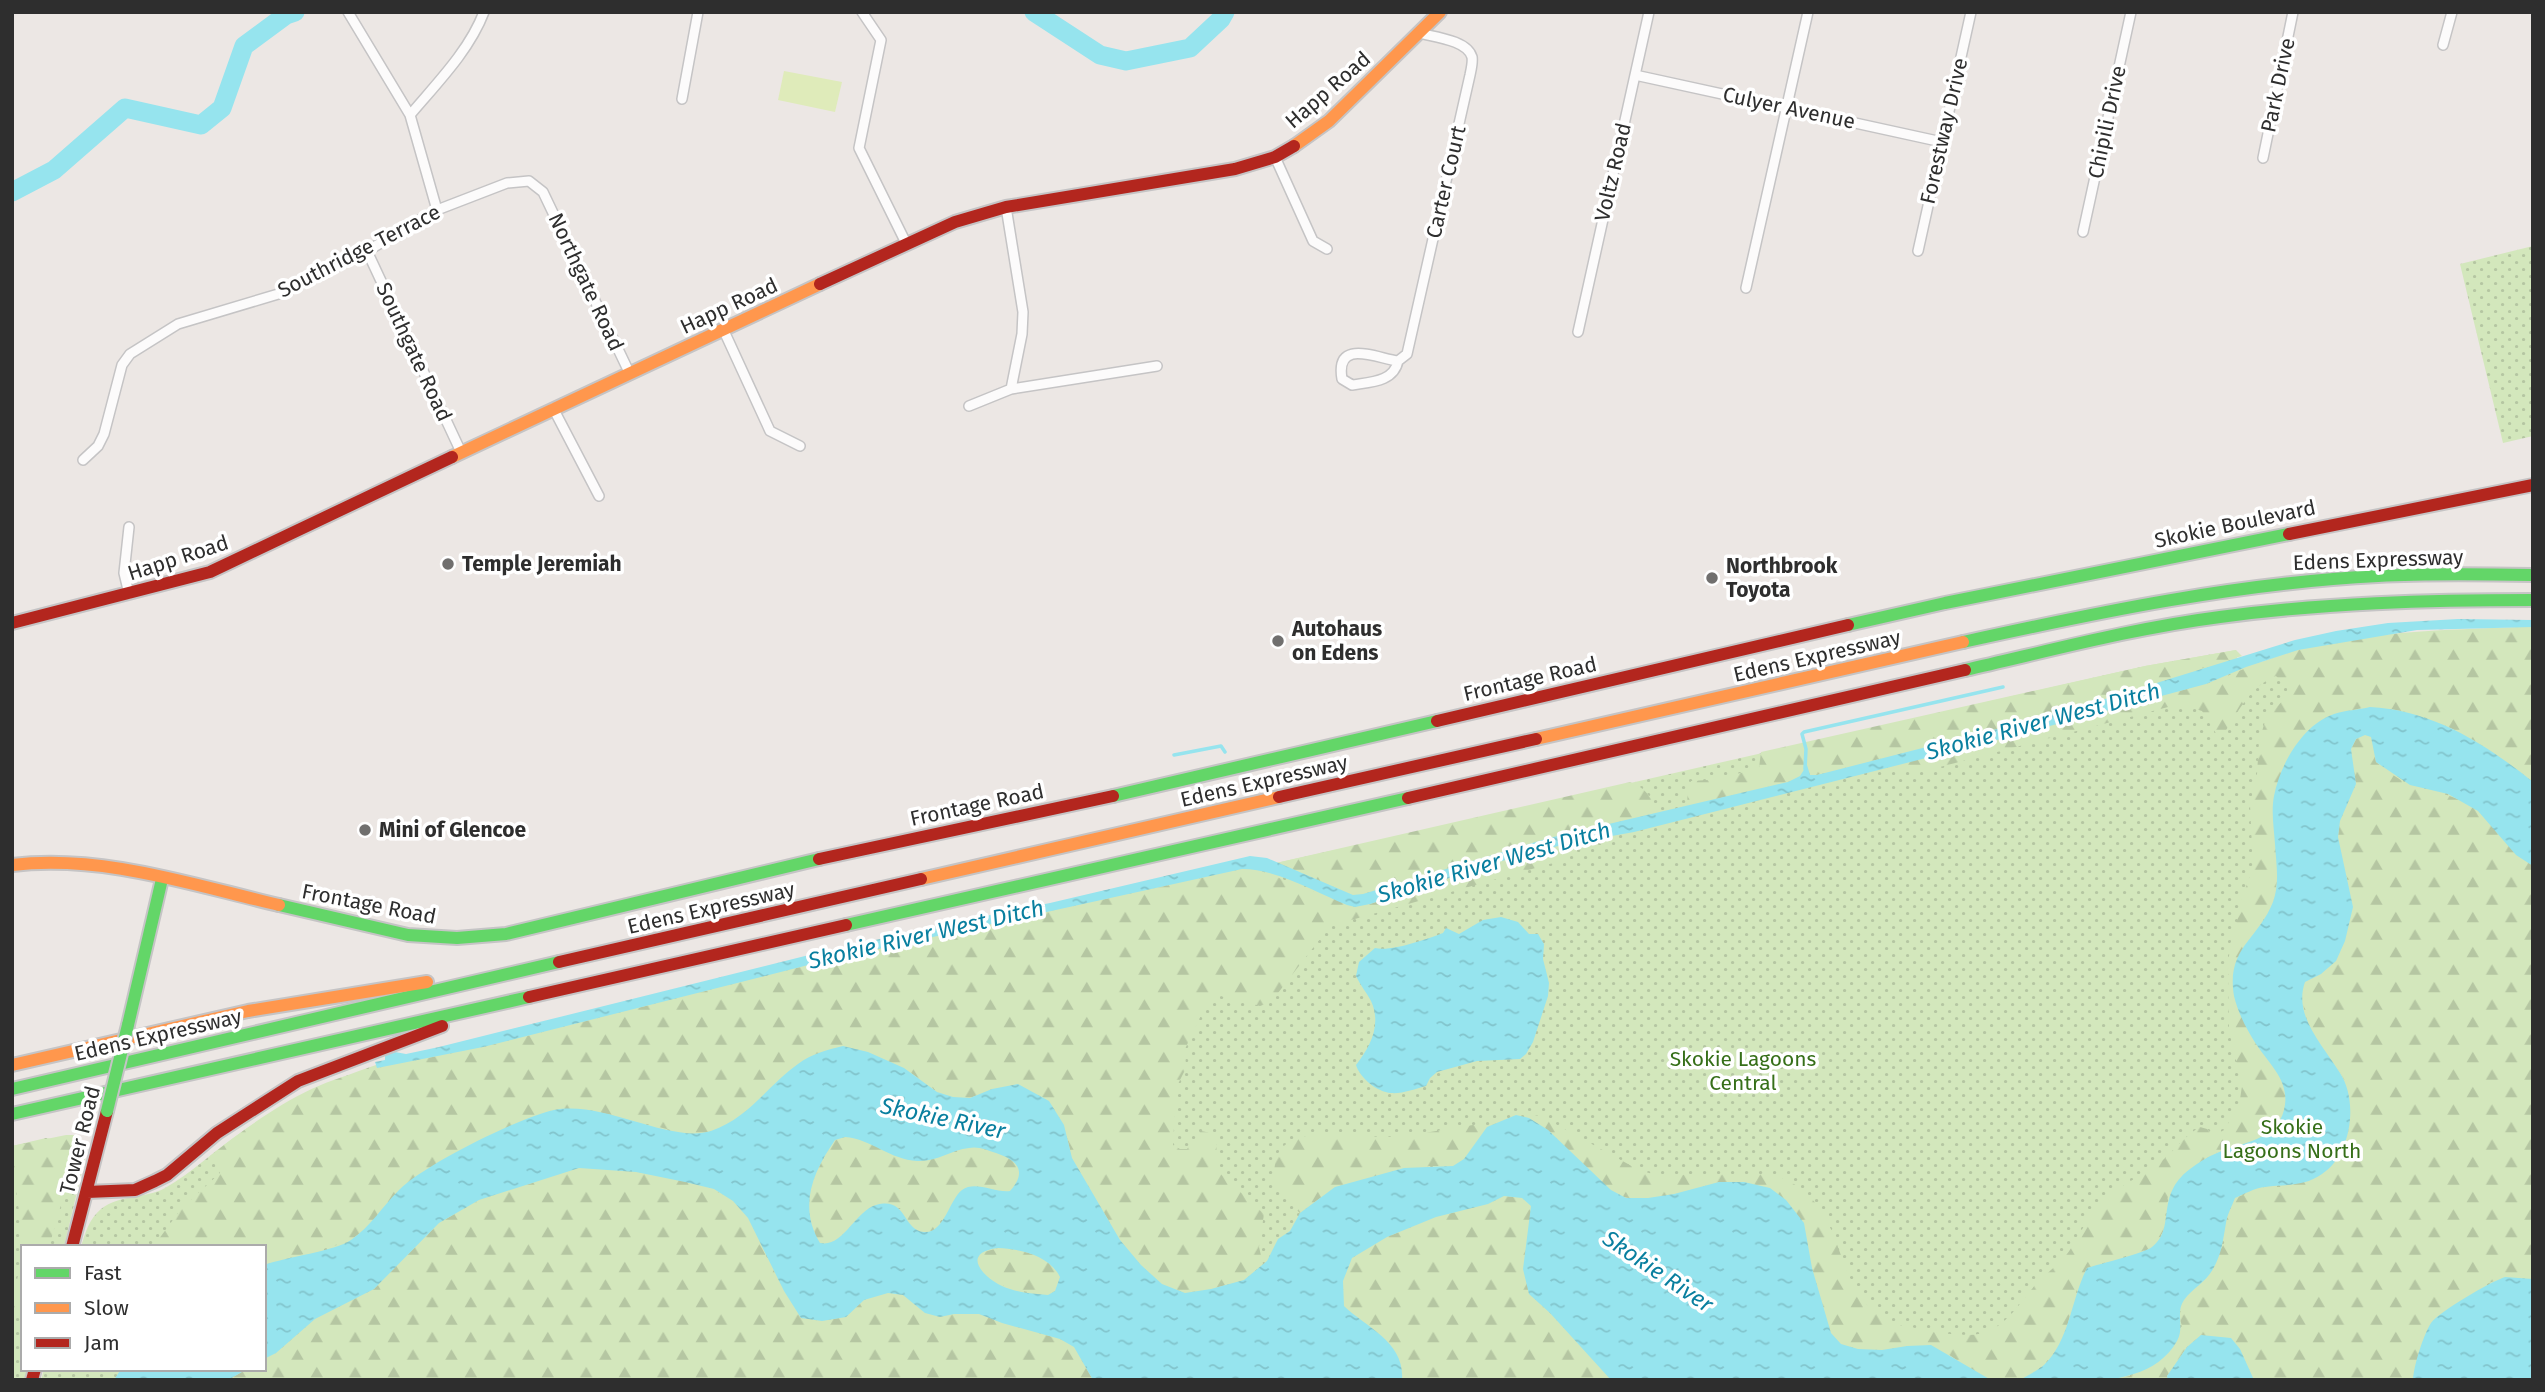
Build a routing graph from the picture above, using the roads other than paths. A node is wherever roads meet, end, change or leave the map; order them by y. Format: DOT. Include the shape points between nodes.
graph roads {
  1 [pos="484,12"];
  2 [pos="698,12"];
  3 [pos="862,12"];
  4 [pos="1440,12"];
  5 [pos="1649,12"];
  6 [pos="1808,12"];
  7 [pos="1971,12"];
  8 [pos="2131,12"];
  9 [pos="2293,12"];
  10 [pos="2452,12"];
  11 [pos="349,13"];
  12 [pos="1419,33"];
  13 [pos="2443,45"];
  14 [pos="1635,75"];
  15 [pos="682,99"];
  16 [pos="1787,108"];
  17 [pos="410,115"];
  18 [pos="1942,142"];
  19 [pos="1275,157"];
  20 [pos="2263,158"];
  21 [pos="543,192"];
  22 [pos="1006,207"];
  23 [pos="437,210"];
  24 [pos="2083,232"];
  25 [pos="906,243"];
  26 [pos="1327,249"];
  27 [pos="367,251"];
  28 [pos="1918,251"];
  29 [pos="1746,288"];
  30 [pos="724,331"];
  31 [pos="1578,332"];
  32 [pos="1398,361"];
  33 [pos="1157,366"];
  34 [pos="629,372"];
  35 [pos="1011,389"];
  36 [pos="969,406"];
  37 [pos="553,408"];
  38 [pos="800,446"];
  39 [pos="461,452"];
  40 [pos="83,460"];
  41 [pos="2533,485"];
  42 [pos="599,496"];
  43 [pos="129,527"];
  44 [pos="2533,575"];
  45 [pos="129,594"];
  46 [pos="2533,600"];
  47 [pos="1945,603"];
  48 [pos="12,624"];
  49 [pos="12,865"];
  50 [pos="162,879"];
  51 [pos="527,969"];
  52 [pos="532,996"];
  53 [pos="12,1065"];
  54 [pos="12,1089"];
  55 [pos="12,1114"];
  56 [pos="87,1192"];
  57 [pos="73,1245"];
  1 -- 17 [label="street" via="458,58"];
  2 -- 15 [label="street"];
  3 -- 25 [label="street" via="881,40 859,148"];
  4 -- 12 [label="main road, Happ Road"];
  5 -- 14 [label="street, Voltz Road"];
  6 -- 16 [label="street"];
  7 -- 18 [label="street, Forestway Drive"];
  8 -- 24 [label="street, Chipili Drive"];
  9 -- 20 [label="street, Park Drive"];
  10 -- 13 [label="street"];
  11 -- 17 [label="street"];
  12 -- 19 [label="main road, Happ Road" via="1329,121"];
  12 -- 32 [label="street, Carter Court" via="1460,45 1473,58 1407,354"];
  14 -- 16 [label="street, Culyer Avenue"];
  14 -- 31 [label="street, Voltz Road"];
  16 -- 18 [label="street, Culyer Avenue"];
  16 -- 29 [label="street"];
  17 -- 23 [label="street"];
  18 -- 28 [label="street, Forestway Drive"];
  19 -- 22 [label="main road, Happ Road" via="1235,169"];
  19 -- 26 [label="street" via="1313,241"];
  21 -- 23 [label="street, Southridge Terrace" via="529,181 507,183"];
  21 -- 34 [label="street, Northgate Road"];
  22 -- 25 [label="main road, Happ Road"];
  22 -- 35 [label="street" via="1023,312"];
  23 -- 27 [label="street, Southridge Terrace"];
  25 -- 30 [label="main road, Happ Road"];
  27 -- 39 [label="street, Southgate Road"];
  27 -- 40 [label="street, Southridge Terrace" via="285,292 178,324 130,354 122,365 104,434"];
  30 -- 34 [label="main road, Happ Road"];
  30 -- 38 [label="street" via="770,431"];
  32 -- 32 [label="street, Carter Court" via="1388,377 1352,385 1342,379 1340,368 1354,353"];
  33 -- 35 [label="street"];
  34 -- 37 [label="main road, Happ Road"];
  35 -- 36 [label="street"];
  37 -- 39 [label="main road, Happ Road"];
  37 -- 42 [label="street"];
  39 -- 45 [label="main road, Happ Road" via="210,572"];
  41 -- 47 [label="main road, Skokie Boulevard"];
  43 -- 45 [label="street" via="124,573"];
  44 -- 51 [label="main road, Edens Expressway" via="2359,576 2156,601"];
  45 -- 48 [label="main road, Happ Road"];
  46 -- 52 [label="main road, Edens Expressway" via="2420,600 2312,607 2218,617 2113,636"];
  47 -- 50 [label="main road, Frontage Road" via="1090,801 788,865 506,934 408,935"];
  49 -- 50 [label="main road, Frontage Road" via="91,864"];
  50 -- 56 [label="main road, Tower Road, bridge"];
  51 -- 53 [label="main road" via="248,1011"];
  51 -- 54 [label="main road, Edens Expressway"];
  52 -- 55 [label="main road, Edens Expressway"];
  52 -- 56 [label="main road" via="298,1081 217,1133 167,1175 135,1190"];
  56 -- 57 [label="main road, Tower Road"];
}
